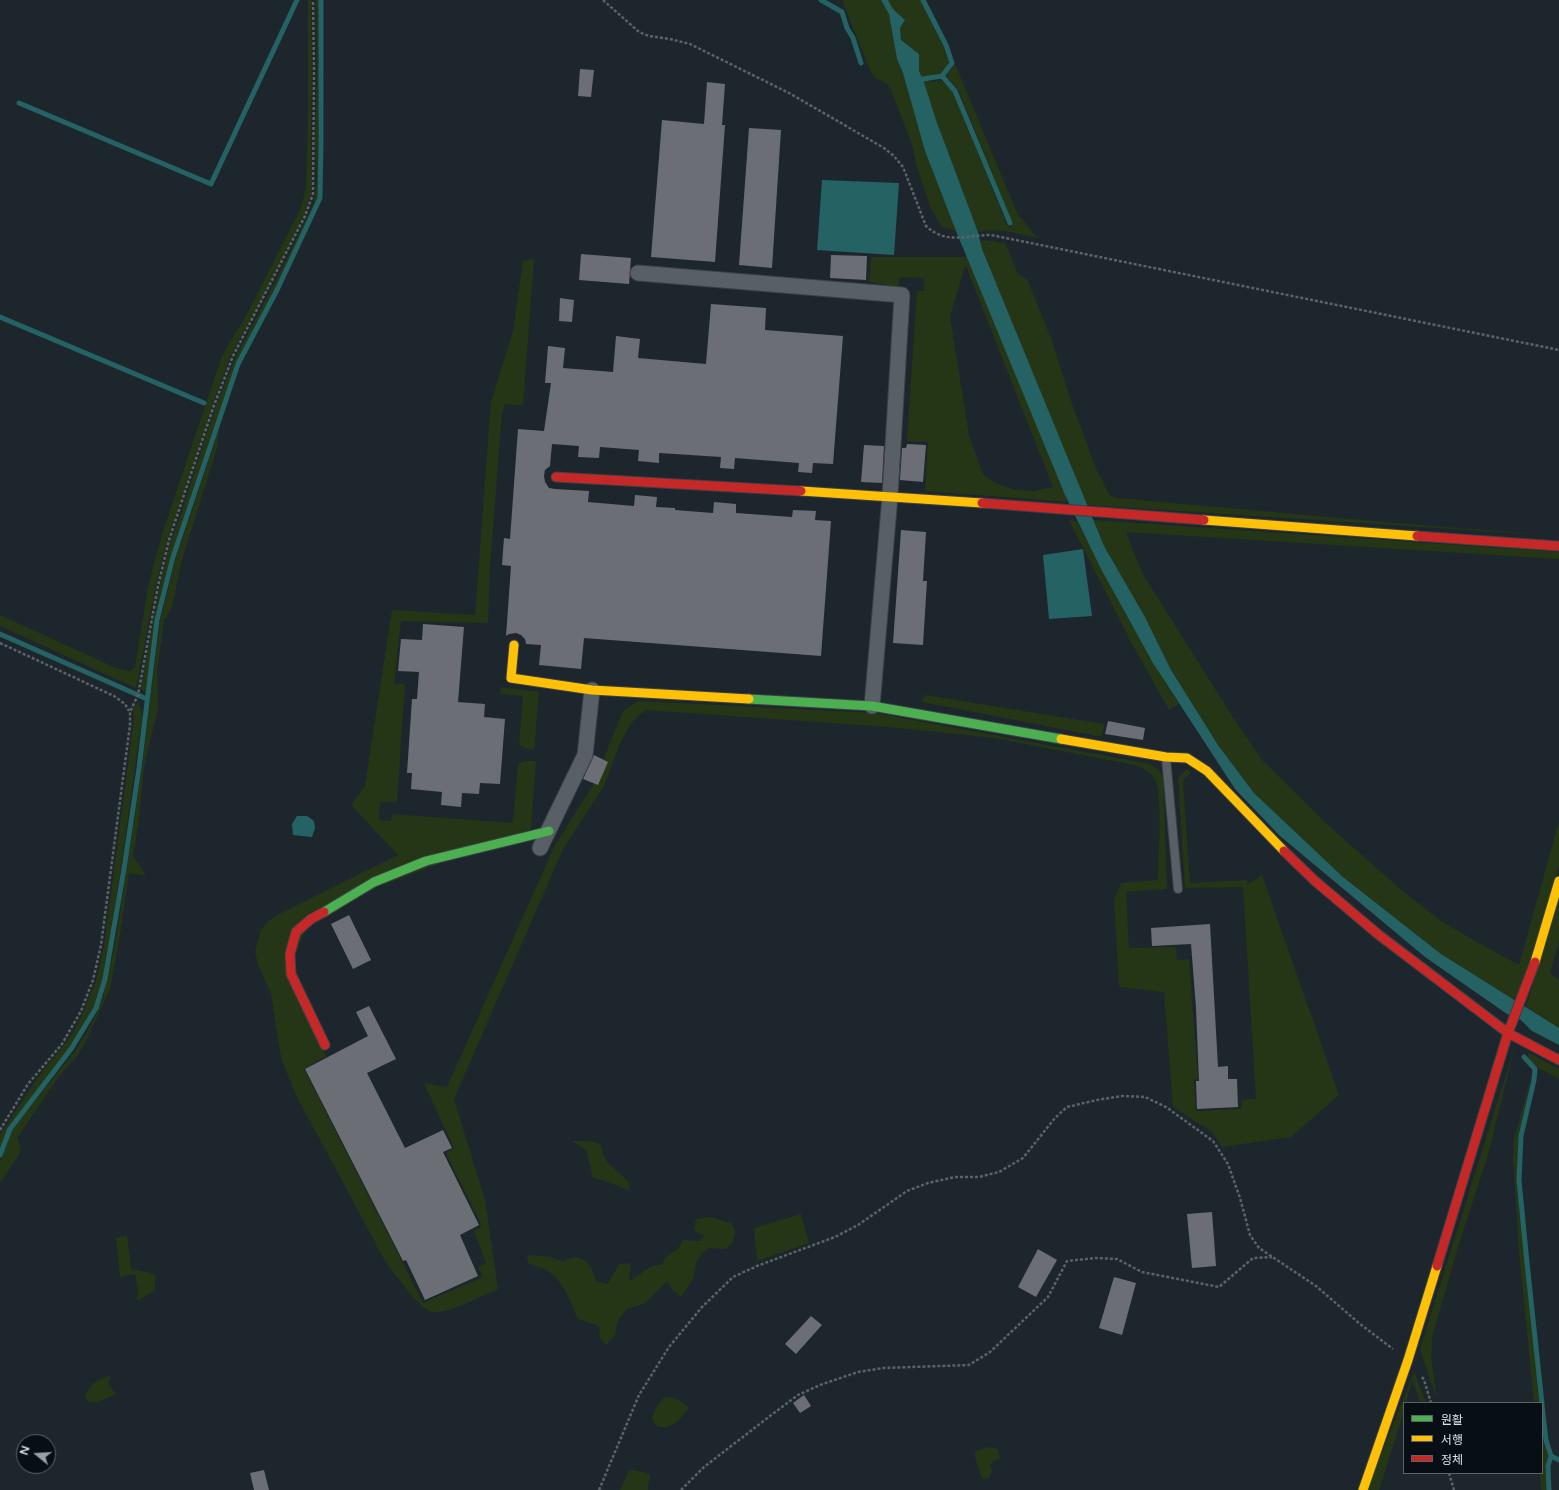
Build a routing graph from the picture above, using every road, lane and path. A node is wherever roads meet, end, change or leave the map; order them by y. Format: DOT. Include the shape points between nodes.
graph roads {
  1 [pos="313,0"];
  2 [pos="603,0"];
  3 [pos="638,273"];
  4 [pos="1559,350"];
  5 [pos="556,477"];
  6 [pos="890,496"];
  7 [pos="1559,546"];
  8 [pos="0,643"];
  9 [pos="514,645"];
  10 [pos="592,690"];
  11 [pos="872,706"];
  12 [pos="130,712"];
  13 [pos="1166,757"];
  14 [pos="549,830"];
  15 [pos="540,848"];
  16 [pos="1559,881"];
  17 [pos="1178,889"];
  18 [pos="1508,1033"];
  19 [pos="325,1045"];
  20 [pos="1559,1060"];
  21 [pos="0,1130"];
  22 [pos="1272,1257"];
  23 [pos="1408,1360"];
  24 [pos="1449,1474"];
  25 [pos="599,1490"];
  26 [pos="682,1490"];
  27 [pos="1363,1490"];
  28 [pos="1454,1490"];
  1 -- 12 [label="path" via="314,182 311,200 233,356 213,408 169,540 138,695"];
  2 -- 4 [label="path" via="639,32 690,44 789,93 884,148 903,168 926,226 934,233 957,238 991,235"];
  3 -- 6 [label="street" via="902,295"];
  5 -- 6 [label="street"];
  6 -- 7 [label="street"];
  6 -- 11 [label="street"];
  8 -- 12 [label="path" via="114,696 125,704"];
  9 -- 10 [label="street" via="511,678"];
  10 -- 11 [label="street"];
  10 -- 14 [label="street" via="585,755"];
  11 -- 13 [label="street"];
  12 -- 21 [label="path" via="101,945 92,980 78,1018 62,1044 28,1084"];
  13 -- 17 [label="lane"];
  13 -- 18 [label="street" via="1187,758 1207,771 1264,833 1315,880 1379,935"];
  14 -- 15 [label="street"];
  14 -- 19 [label="street" via="426,860 374,882 311,919 296,932 290,954 291,974"];
  16 -- 18 [label="street" via="1542,942"];
  18 -- 20 [label="street"];
  18 -- 23 [label="street"];
  22 -- 23 [label="path" via="1316,1286 1360,1324"];
  22 -- 25 [label="path" via="1259,1248 1250,1234 1228,1164 1214,1141 1190,1123 1145,1097 1122,1096 1067,1107 1023,1158 999,1172 979,1177 955,1177 907,1191 858,1225 835,1237 757,1266 734,1278 702,1307 669,1347 640,1395"];
  22 -- 26 [label="path" via="1253,1258 1219,1287 1142,1272 1117,1259 1067,1260 1048,1297 990,1352 969,1365 882,1368 858,1372 820,1385 798,1395 704,1467"];
  23 -- 27 [label="street"];
  24 -- 28 [label="path"];
}
